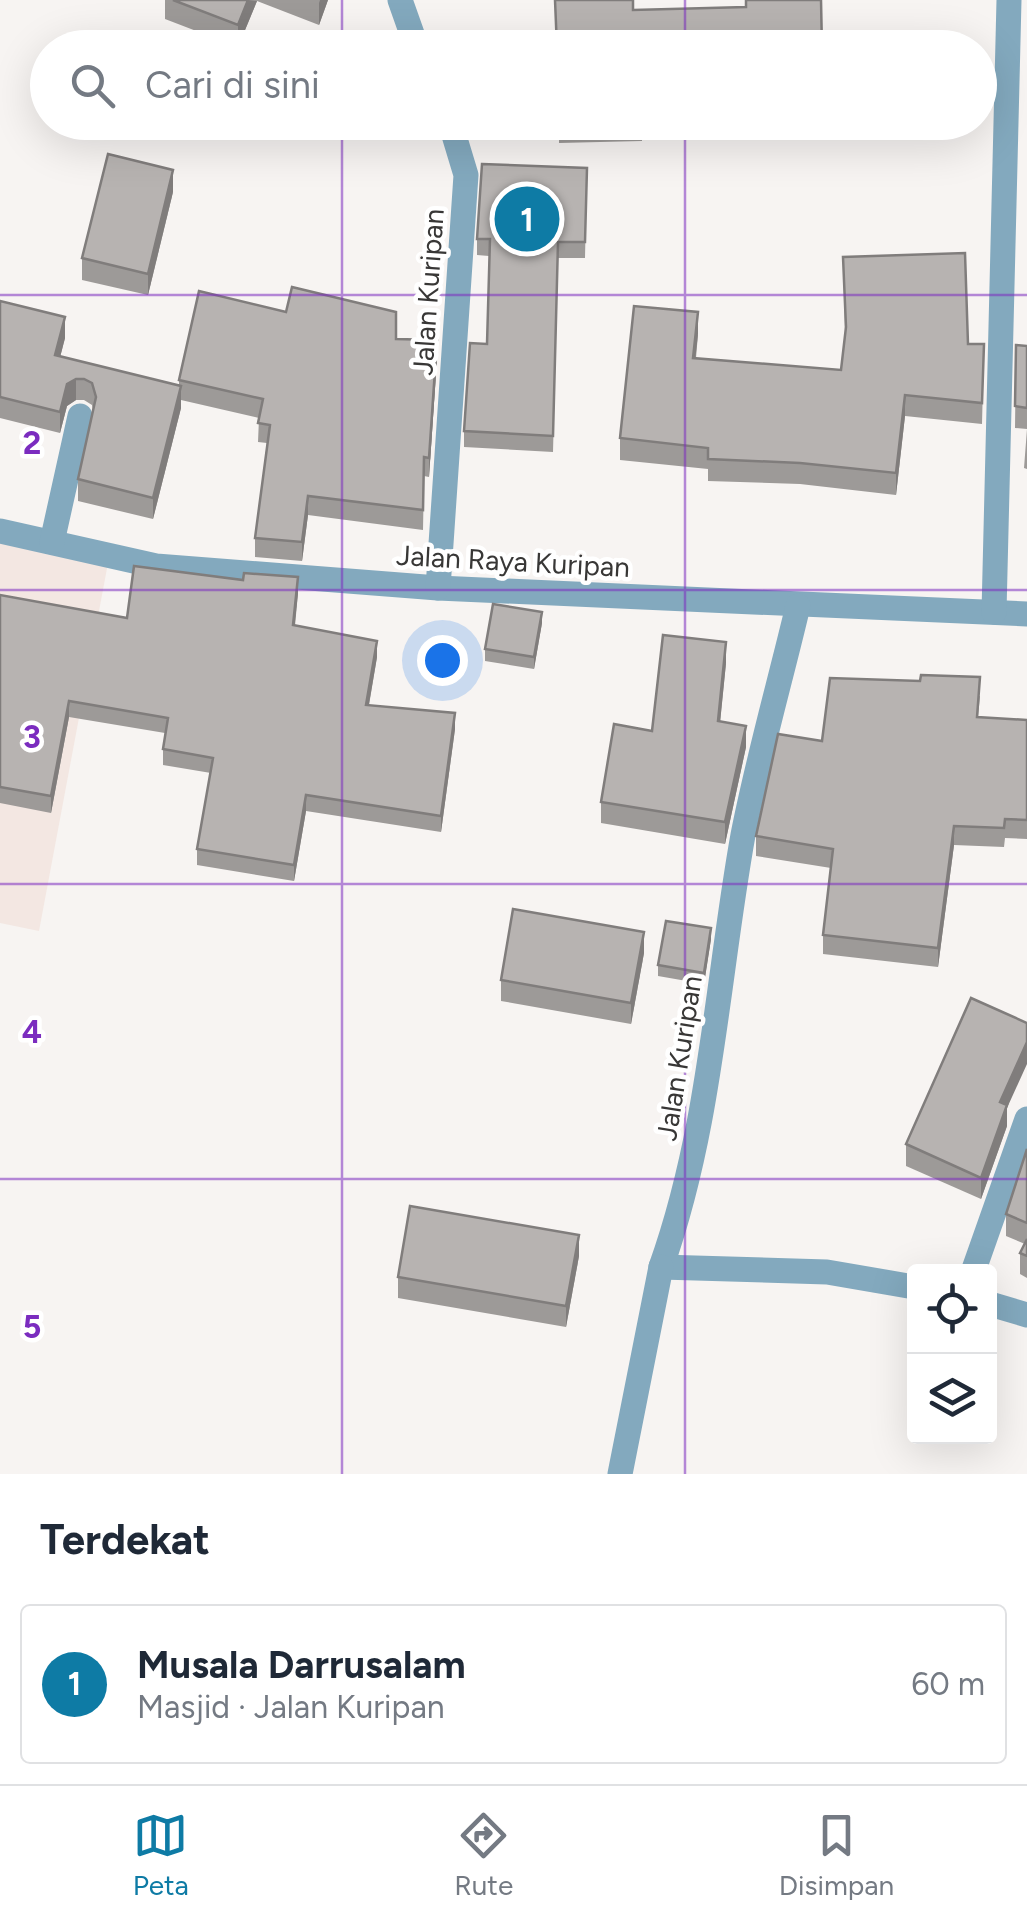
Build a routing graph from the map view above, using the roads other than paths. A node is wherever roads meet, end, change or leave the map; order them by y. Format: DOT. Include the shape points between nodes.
graph roads {
  1 [pos="400,0"];
  2 [pos="1008,0"];
  3 [pos="411,30"];
  4 [pos="1016,83"];
  5 [pos="455,140"];
  6 [pos="80,416"];
  7 [pos="0,530"];
  8 [pos="52,542"];
  9 [pos="438,588"];
  10 [pos="798,606"];
  11 [pos="994,612"];
  12 [pos="1027,614"];
  13 [pos="1027,1119"];
  14 [pos="977,1264"];
  15 [pos="661,1266"];
  16 [pos="907,1287"];
  17 [pos="997,1306"];
  18 [pos="1027,1315"];
  19 [pos="620,1474"];
  1 -- 3 [label="street"];
  2 -- 4 [label="street"];
  4 -- 11 [label="street"];
  5 -- 9 [label="street, Jalan Kuripan" via="466,175"];
  6 -- 8 [label="street"];
  7 -- 8 [label="street, Jalan Raya Kuripan"];
  8 -- 9 [label="street, Jalan Raya Kuripan" via="156,566"];
  9 -- 10 [label="street, Jalan Raya Kuripan"];
  10 -- 11 [label="street, Jalan Raya Kuripan"];
  10 -- 15 [label="street, Jalan Kuripan" via="744,834 699,1135"];
  11 -- 12 [label="street, Jalan Raya Kuripan"];
  13 -- 14 [label="street"];
  15 -- 16 [label="street" via="827,1272"];
  15 -- 19 [label="street, Jalan Kuripan"];
  17 -- 18 [label="street"];
}
